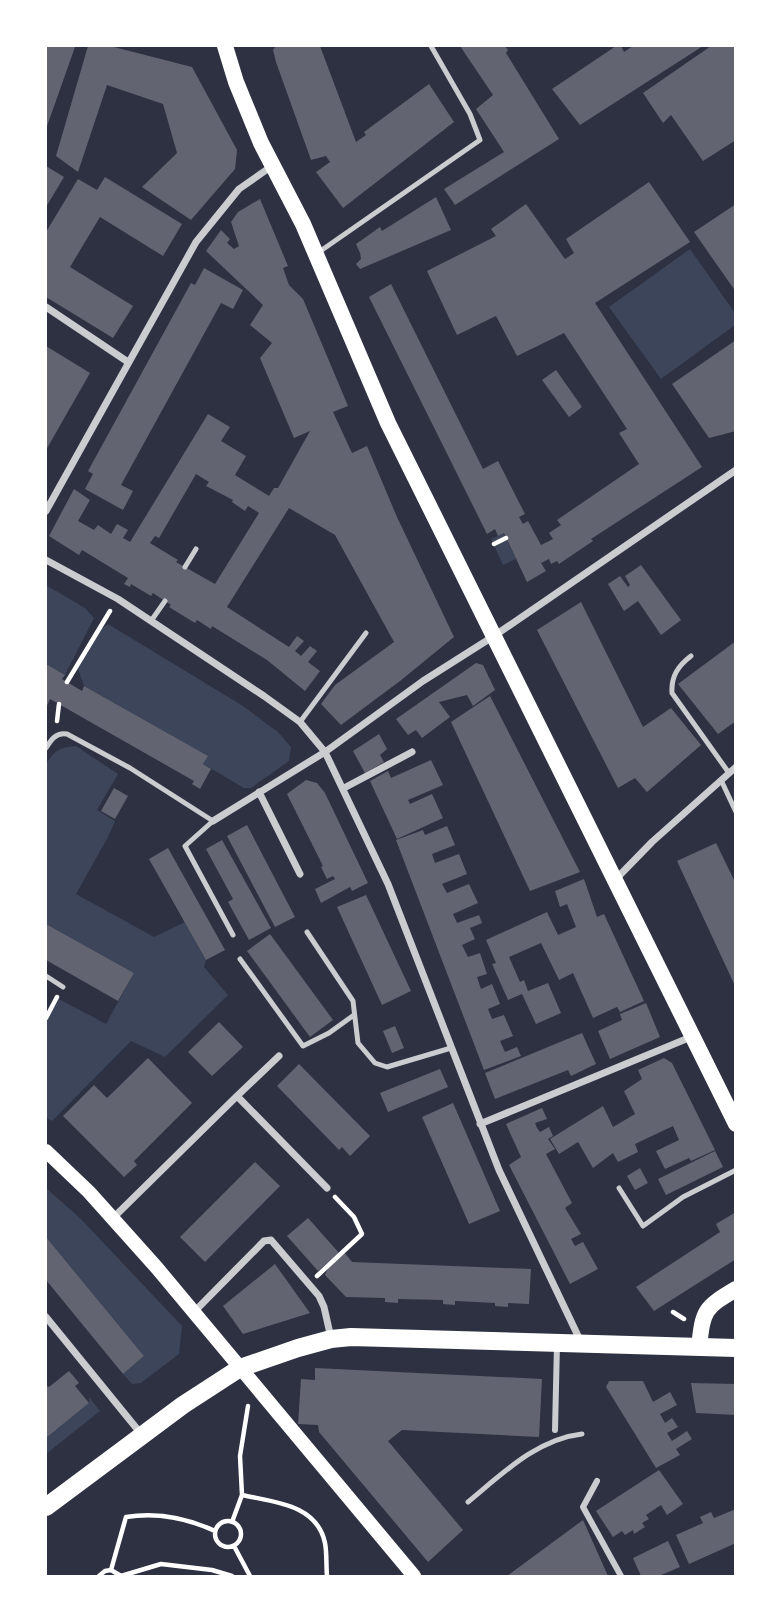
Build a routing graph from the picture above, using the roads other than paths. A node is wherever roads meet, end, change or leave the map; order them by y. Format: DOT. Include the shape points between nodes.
graph roads {
  1 [pos="225,46"];
  2 [pos="431,46"];
  3 [pos="272,166"];
  4 [pos="317,254"];
  5 [pos="46,307"];
  6 [pos="128,362"];
  7 [pos="736,470"];
  8 [pos="46,511"];
  9 [pos="196,549"];
  10 [pos="46,560"];
  11 [pos="185,567"];
  12 [pos="165,601"];
  13 [pos="151,621"];
  14 [pos="366,633"];
  15 [pos="494,636"];
  16 [pos="691,656"];
  17 [pos="300,722"];
  18 [pos="46,748"];
  19 [pos="325,751"];
  20 [pos="412,752"];
  21 [pos="732,770"];
  22 [pos="721,780"];
  23 [pos="344,788"];
  24 [pos="259,792"];
  25 [pos="736,812"];
  26 [pos="213,821"];
  27 [pos="300,874"];
  28 [pos="615,880"];
  29 [pos="307,932"];
  30 [pos="233,935"];
  31 [pos="240,959"];
  32 [pos="46,976"];
  33 [pos="63,987"];
  34 [pos="354,1015"];
  35 [pos="692,1037"];
  36 [pos="451,1048"];
  37 [pos="279,1055"];
  38 [pos="237,1097"];
  39 [pos="480,1124"];
  40 [pos="736,1124"];
  41 [pos="46,1151"];
  42 [pos="736,1170"];
  43 [pos="327,1188"];
  44 [pos="619,1188"];
  45 [pos="112,1218"];
  46 [pos="736,1289"];
  47 [pos="194,1312"];
  48 [pos="46,1317"];
  49 [pos="331,1339"];
  50 [pos="557,1341"];
  51 [pos="581,1343"];
  52 [pos="699,1347"];
  53 [pos="736,1349"];
  54 [pos="240,1368"];
  55 [pos="555,1430"];
  56 [pos="582,1434"];
  57 [pos="142,1435"];
  58 [pos="597,1481"];
  59 [pos="468,1502"];
  60 [pos="46,1507"];
  61 [pos="414,1577"];
  62 [pos="621,1577"];
  1 -- 3 [label="main road"];
  2 -- 4 [label="lane" via="480,140"];
  3 -- 4 [label="main road"];
  3 -- 6 [label="street" via="239,188 196,242"];
  4 -- 15 [label="main road" via="388,423"];
  5 -- 6 [label="street"];
  6 -- 8 [label="street"];
  7 -- 15 [label="street"];
  9 -- 11 [label="lane"];
  10 -- 13 [label="street"];
  12 -- 13 [label="lane"];
  13 -- 17 [label="street"];
  14 -- 17 [label="lane"];
  15 -- 19 [label="street"];
  15 -- 28 [label="main road"];
  16 -- 21 [label="lane" via="674,674 672,693"];
  17 -- 19 [label="street"];
  18 -- 26 [label="lane" via="56,736 67,734"];
  19 -- 23 [label="street"];
  19 -- 24 [label="street"];
  20 -- 23 [label="street"];
  21 -- 22 [label="street"];
  22 -- 25 [label="lane"];
  22 -- 28 [label="street"];
  23 -- 36 [label="street" via="388,884"];
  24 -- 26 [label="street"];
  24 -- 27 [label="street"];
  26 -- 30 [label="lane" via="185,845"];
  28 -- 35 [label="main road"];
  29 -- 34 [label="lane" via="353,1001"];
  31 -- 34 [label="lane" via="303,1045"];
  32 -- 33 [label="lane"];
  34 -- 36 [label="lane" via="358,1043 375,1063 387,1067"];
  35 -- 39 [label="street"];
  35 -- 40 [label="main road"];
  36 -- 39 [label="street"];
  37 -- 38 [label="street"];
  38 -- 43 [label="street"];
  38 -- 45 [label="street"];
  39 -- 51 [label="street"];
  41 -- 45 [label="main road"];
  42 -- 44 [label="lane" via="683,1197 643,1226"];
  45 -- 47 [label="main road"];
  46 -- 52 [label="main road" via="708,1308"];
  47 -- 49 [label="street" via="264,1241 271,1240 324,1307"];
  47 -- 54 [label="main road"];
  48 -- 57 [label="street"];
  49 -- 50 [label="highway"];
  49 -- 54 [label="highway"];
  50 -- 51 [label="highway"];
  50 -- 55 [label="street"];
  51 -- 52 [label="highway"];
  52 -- 53 [label="highway"];
  54 -- 57 [label="highway"];
  54 -- 61 [label="main road"];
  56 -- 59 [label="lane" via="562,1436 519,1459"];
  57 -- 60 [label="highway"];
  58 -- 62 [label="street" via="583,1507"];
}
